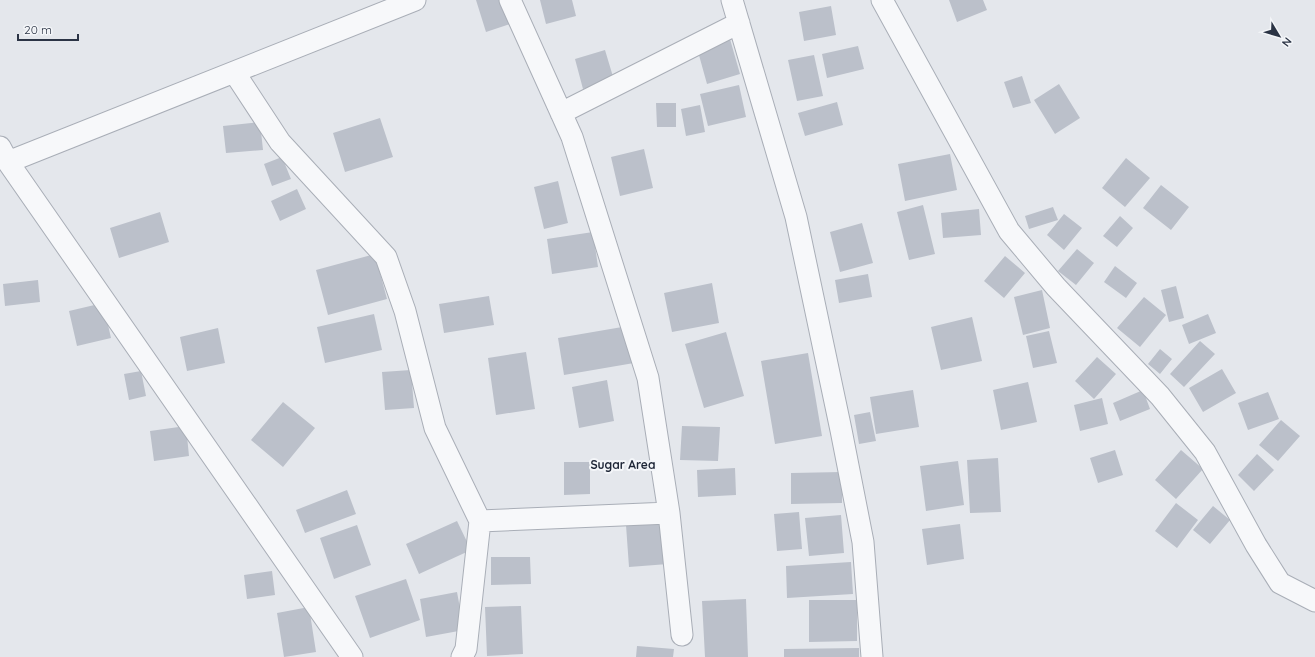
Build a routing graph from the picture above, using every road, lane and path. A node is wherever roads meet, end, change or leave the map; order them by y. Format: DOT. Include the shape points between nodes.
graph roads {
  1 [pos="415,0"];
  2 [pos="510,0"];
  3 [pos="732,0"];
  4 [pos="882,0"];
  5 [pos="739,23"];
  6 [pos="234,72"];
  7 [pos="561,113"];
  8 [pos="4,155"];
  9 [pos="669,513"];
  10 [pos="480,521"];
  11 [pos="1315,601"];
  12 [pos="682,635"];
  13 [pos="352,657"];
  14 [pos="462,657"];
  15 [pos="872,657"];
  1 -- 6 [label="street"];
  2 -- 7 [label="street"];
  3 -- 5 [label="street"];
  4 -- 11 [label="street" via="1009,231 1056,287 1160,396 1205,452 1280,583"];
  5 -- 7 [label="street"];
  5 -- 15 [label="street" via="796,217 841,430 863,542"];
  6 -- 8 [label="street"];
  6 -- 10 [label="street" via="280,142 386,257 405,311 434,428"];
  7 -- 9 [label="street" via="572,137 648,378"];
  8 -- 13 [label="street"];
  9 -- 10 [label="street"];
  9 -- 12 [label="street"];
  10 -- 14 [label="street" via="466,649"];
}
